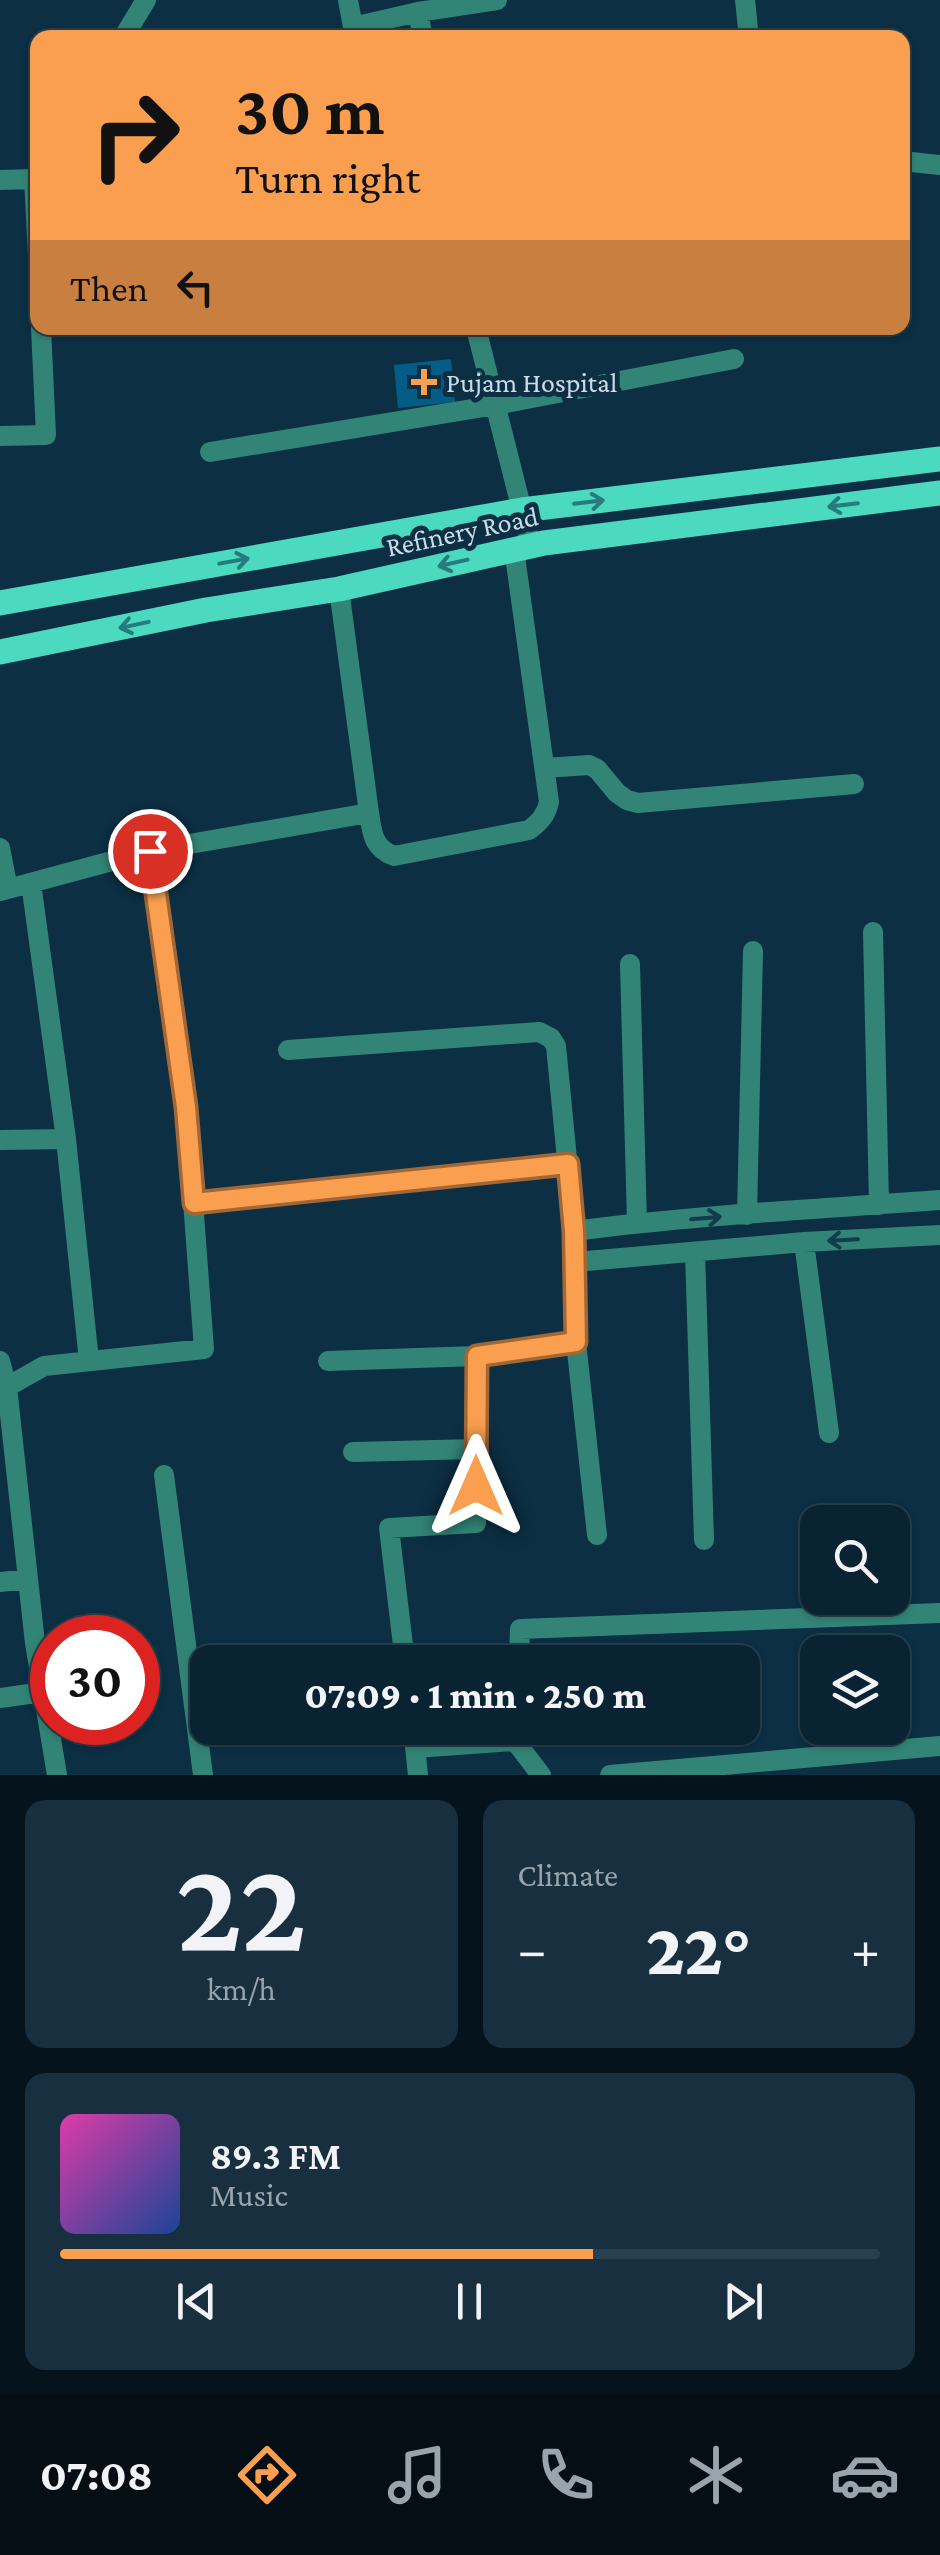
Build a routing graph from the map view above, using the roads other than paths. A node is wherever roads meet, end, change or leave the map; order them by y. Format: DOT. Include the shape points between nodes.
graph roads {
  1 [pos="146,0"];
  2 [pos="348,0"];
  3 [pos="497,0"];
  4 [pos="745,0"];
  5 [pos="418,12"];
  6 [pos="128,30"];
  7 [pos="421,30"];
  8 [pos="748,30"];
  9 [pos="910,162"];
  10 [pos="940,165"];
  11 [pos="30,177"];
  12 [pos="0,180"];
  13 [pos="41,335"];
  14 [pos="478,335"];
  15 [pos="734,359"];
  16 [pos="496,405"];
  17 [pos="0,436"];
  18 [pos="210,452"];
  19 [pos="940,460"];
  20 [pos="940,493"];
  21 [pos="522,510"];
  22 [pos="522,547"];
  23 [pos="339,589"];
  24 [pos="0,604"];
  25 [pos="0,652"];
  26 [pos="545,768"];
  27 [pos="854,784"];
  28 [pos="368,813"];
  29 [pos="0,848"];
  30 [pos="150,851"];
  31 [pos="30,883"];
  32 [pos="4,890"];
  33 [pos="873,932"];
  34 [pos="754,951"];
  35 [pos="630,964"];
  36 [pos="288,1050"];
  37 [pos="66,1139"];
  38 [pos="0,1140"];
  39 [pos="568,1164"];
  40 [pos="940,1200"];
  41 [pos="194,1203"];
  42 [pos="878,1205"];
  43 [pos="747,1215"];
  44 [pos="637,1223"];
  45 [pos="574,1231"];
  46 [pos="940,1236"];
  47 [pos="804,1242"];
  48 [pos="695,1252"];
  49 [pos="575,1262"];
  50 [pos="576,1342"];
  51 [pos="477,1356"];
  52 [pos="0,1361"];
  53 [pos="89,1361"];
  54 [pos="328,1362"];
  55 [pos="7,1387"];
  56 [pos="6,1431"];
  57 [pos="829,1433"];
  58 [pos="476,1449"];
  59 [pos="353,1452"];
  60 [pos="164,1475"];
  61 [pos="596,1535"];
  62 [pos="704,1540"];
  63 [pos="28,1580"];
  64 [pos="0,1582"];
  65 [pos="940,1613"];
  66 [pos="32,1615"];
  67 [pos="193,1645"];
  68 [pos="402,1645"];
  69 [pos="520,1645"];
  70 [pos="30,1694"];
  71 [pos="0,1698"];
  72 [pos="52,1745"];
  73 [pos="202,1745"];
  74 [pos="415,1745"];
  75 [pos="522,1745"];
  76 [pos="940,1746"];
  77 [pos="57,1775"];
  78 [pos="203,1775"];
  79 [pos="418,1775"];
  80 [pos="540,1775"];
  81 [pos="610,1775"];
  1 -- 6 [label="street"];
  2 -- 5 [label="street" via="352,27"];
  3 -- 5 [label="street"];
  4 -- 8 [label="street"];
  5 -- 7 [label="street"];
  9 -- 10 [label="street"];
  11 -- 12 [label="street"];
  13 -- 17 [label="street" via="46,435"];
  14 -- 16 [label="street"];
  15 -- 16 [label="street"];
  16 -- 18 [label="street"];
  16 -- 21 [label="street"];
  21 -- 19 [label="main road, Refinery Road, one-way"];
  20 -- 22 [label="main road, Refinery Road, one-way"];
  21 -- 22 [label="street"];
  24 -- 21 [label="main road, Refinery Road, one-way"];
  22 -- 23 [label="main road, Refinery Road, one-way"];
  22 -- 26 [label="street"];
  23 -- 25 [label="main road, Refinery Road, one-way"];
  23 -- 28 [label="street"];
  26 -- 27 [label="street" via="589,765 638,803"];
  26 -- 28 [label="street" via="550,802 529,830 394,856 374,842"];
  28 -- 30 [label="street"];
  29 -- 32 [label="street"];
  30 -- 31 [label="street"];
  30 -- 41 [label="street"];
  31 -- 32 [label="street"];
  31 -- 37 [label="street"];
  33 -- 42 [label="street"];
  34 -- 43 [label="street"];
  35 -- 44 [label="street"];
  36 -- 39 [label="street" via="539,1032 556,1046"];
  37 -- 38 [label="street"];
  37 -- 53 [label="street"];
  39 -- 41 [label="street"];
  39 -- 45 [label="street"];
  40 -- 42 [label="street"];
  41 -- 53 [label="street" via="204,1349"];
  42 -- 43 [label="street"];
  44 -- 43 [label="street, one-way"];
  44 -- 45 [label="street"];
  45 -- 49 [label="street"];
  46 -- 47 [label="street, one-way"];
  47 -- 48 [label="street"];
  47 -- 57 [label="street"];
  48 -- 49 [label="street"];
  48 -- 62 [label="street"];
  49 -- 50 [label="street"];
  50 -- 51 [label="street"];
  50 -- 61 [label="street"];
  51 -- 54 [label="street"];
  51 -- 58 [label="street"];
  52 -- 55 [label="street"];
  53 -- 55 [label="street" via="44,1366"];
  55 -- 56 [label="street"];
  56 -- 63 [label="street"];
  58 -- 59 [label="street"];
  58 -- 68 [label="street" via="476,1523 390,1528"];
  60 -- 67 [label="street"];
  63 -- 64 [label="street"];
  63 -- 66 [label="street"];
  65 -- 69 [label="street" via="520,1629"];
  70 -- 71 [label="street"];
  72 -- 77 [label="street"];
  73 -- 78 [label="street"];
  74 -- 79 [label="street"];
  75 -- 80 [label="street"];
  76 -- 81 [label="street"];
}
